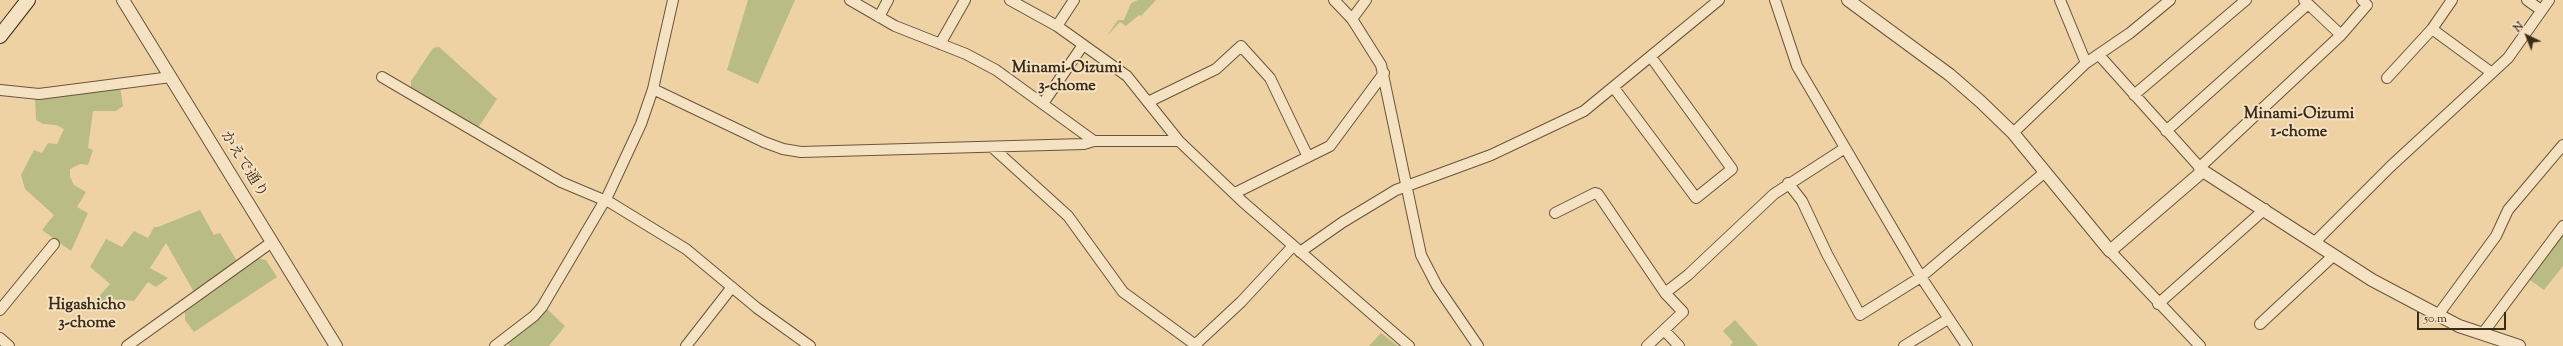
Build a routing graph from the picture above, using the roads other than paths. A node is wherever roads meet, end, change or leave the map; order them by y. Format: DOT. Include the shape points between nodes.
graph roads {
  1 [pos="28,0"];
  2 [pos="124,0"];
  3 [pos="673,0"];
  4 [pos="850,0"];
  5 [pos="888,0"];
  6 [pos="965,0"];
  7 [pos="1010,0"];
  8 [pos="1074,0"];
  9 [pos="1334,0"];
  10 [pos="1366,0"];
  11 [pos="1719,0"];
  12 [pos="1774,0"];
  13 [pos="1848,0"];
  14 [pos="2060,0"];
  15 [pos="2170,0"];
  16 [pos="2246,0"];
  17 [pos="2362,0"];
  18 [pos="2452,0"];
  19 [pos="2527,0"];
  20 [pos="2549,0"];
  21 [pos="2306,2"];
  22 [pos="2541,10"];
  23 [pos="878,17"];
  24 [pos="1352,19"];
  25 [pos="1057,26"];
  26 [pos="2432,30"];
  27 [pos="2341,35"];
  28 [pos="0,36"];
  29 [pos="940,44"];
  30 [pos="1083,45"];
  31 [pos="2099,56"];
  32 [pos="1651,57"];
  33 [pos="2086,63"];
  34 [pos="2492,73"];
  35 [pos="1384,74"];
  36 [pos="171,77"];
  37 [pos="382,77"];
  38 [pos="2387,78"];
  39 [pos="1614,88"];
  40 [pos="653,89"];
  41 [pos="0,90"];
  42 [pos="2134,95"];
  43 [pos="1044,102"];
  44 [pos="1148,102"];
  45 [pos="2166,132"];
  46 [pos="2013,133"];
  47 [pos="1094,140"];
  48 [pos="1179,141"];
  49 [pos="2563,145"];
  50 [pos="992,147"];
  51 [pos="1845,148"];
  52 [pos="1308,157"];
  53 [pos="2201,169"];
  54 [pos="2045,172"];
  55 [pos="1788,183"];
  56 [pos="1406,188"];
  57 [pos="1235,192"];
  58 [pos="604,201"];
  59 [pos="2265,209"];
  60 [pos="1555,213"];
  61 [pos="2563,226"];
  62 [pos="272,242"];
  63 [pos="2315,242"];
  64 [pos="54,244"];
  65 [pos="1297,249"];
  66 [pos="2110,251"];
  67 [pos="2334,255"];
  68 [pos="1921,277"];
  69 [pos="732,286"];
  70 [pos="1665,293"];
  71 [pos="2158,304"];
  72 [pos="0,310"];
  73 [pos="2438,315"];
  74 [pos="1948,319"];
  75 [pos="2260,324"];
  76 [pos="1664,330"];
  77 [pos="2483,333"];
  78 [pos="0,338"];
  79 [pos="499,345"];
  80 [pos="1197,345"];
  81 [pos="9,346"];
  82 [pos="127,346"];
  83 [pos="336,346"];
  84 [pos="686,346"];
  85 [pos="810,346"];
  86 [pos="1409,346"];
  87 [pos="1478,346"];
  88 [pos="1647,346"];
  89 [pos="1678,346"];
  90 [pos="1904,346"];
  91 [pos="1967,346"];
  92 [pos="2200,346"];
  93 [pos="2519,346"];
  1 -- 28 [label="main road"];
  2 -- 36 [label="street, かえで通り"];
  3 -- 40 [label="street"];
  4 -- 23 [label="street"];
  5 -- 23 [label="street"];
  6 -- 29 [label="street"];
  7 -- 25 [label="street"];
  8 -- 25 [label="street"];
  9 -- 24 [label="street"];
  10 -- 24 [label="street"];
  11 -- 32 [label="street"];
  12 -- 51 [label="street" via="1797,66"];
  13 -- 46 [label="street" via="1950,75"];
  14 -- 33 [label="street"];
  15 -- 31 [label="street"];
  16 -- 42 [label="street"];
  17 -- 27 [label="street" via="2368,5"];
  18 -- 26 [label="street"];
  19 -- 22 [label="street"];
  20 -- 22 [label="street"];
  21 -- 27 [label="street"];
  21 -- 45 [label="street"];
  22 -- 34 [label="street" via="2508,58"];
  23 -- 29 [label="street"];
  24 -- 35 [label="street" via="1368,42"];
  25 -- 30 [label="street"];
  26 -- 34 [label="street"];
  26 -- 38 [label="street"];
  27 -- 53 [label="street"];
  29 -- 43 [label="street" via="996,70"];
  30 -- 43 [label="street"];
  30 -- 44 [label="street" via="1127,76"];
  31 -- 33 [label="street"];
  31 -- 42 [label="street"];
  32 -- 39 [label="street"];
  32 -- 39 [label="street" via="1732,169 1696,198"];
  33 -- 46 [label="street"];
  34 -- 63 [label="street" via="2391,166"];
  35 -- 52 [label="street" via="1330,146"];
  35 -- 56 [label="street"];
  36 -- 41 [label="street" via="40,94"];
  36 -- 62 [label="street, かえで通り"];
  37 -- 58 [label="street" via="561,182"];
  39 -- 56 [label="street" via="1584,111 1522,141"];
  40 -- 50 [label="street" via="783,149 801,152"];
  40 -- 58 [label="street" via="641,124"];
  42 -- 45 [label="street"];
  43 -- 47 [label="street"];
  44 -- 48 [label="street"];
  44 -- 52 [label="street" via="1216,68 1241,46 1270,78"];
  45 -- 53 [label="street"];
  46 -- 54 [label="street"];
  47 -- 48 [label="street"];
  47 -- 50 [label="street" via="1084,144"];
  48 -- 57 [label="street"];
  49 -- 73 [label="street" via="2508,210 2496,236"];
  50 -- 80 [label="street" via="1068,216 1123,292"];
  51 -- 55 [label="street"];
  51 -- 68 [label="street"];
  52 -- 57 [label="street"];
  53 -- 59 [label="street"];
  53 -- 66 [label="street"];
  54 -- 66 [label="street"];
  54 -- 68 [label="street"];
  55 -- 68 [label="street" via="1802,201 1860,315"];
  55 -- 70 [label="street"];
  56 -- 65 [label="street" via="1396,190"];
  56 -- 87 [label="street" via="1421,255 1437,286"];
  57 -- 65 [label="street"];
  58 -- 69 [label="street" via="686,249"];
  58 -- 79 [label="street" via="542,307"];
  59 -- 63 [label="street"];
  59 -- 71 [label="street"];
  60 -- 70 [label="street" via="1598,194"];
  61 -- 77 [label="street"];
  62 -- 82 [label="street"];
  62 -- 83 [label="street, かえで通り"];
  63 -- 67 [label="street"];
  64 -- 72 [label="street"];
  65 -- 80 [label="street"];
  65 -- 86 [label="street"];
  66 -- 71 [label="street"];
  67 -- 73 [label="street" via="2372,280"];
  67 -- 75 [label="street"];
  68 -- 74 [label="street"];
  69 -- 84 [label="street"];
  69 -- 85 [label="street" via="757,308"];
  70 -- 76 [label="street" via="1683,312"];
  71 -- 92 [label="street"];
  73 -- 77 [label="street" via="2459,326"];
  74 -- 90 [label="street"];
  74 -- 91 [label="street"];
  76 -- 88 [label="street"];
  76 -- 89 [label="street"];
  77 -- 93 [label="street"];
  78 -- 81 [label="street"];
}
